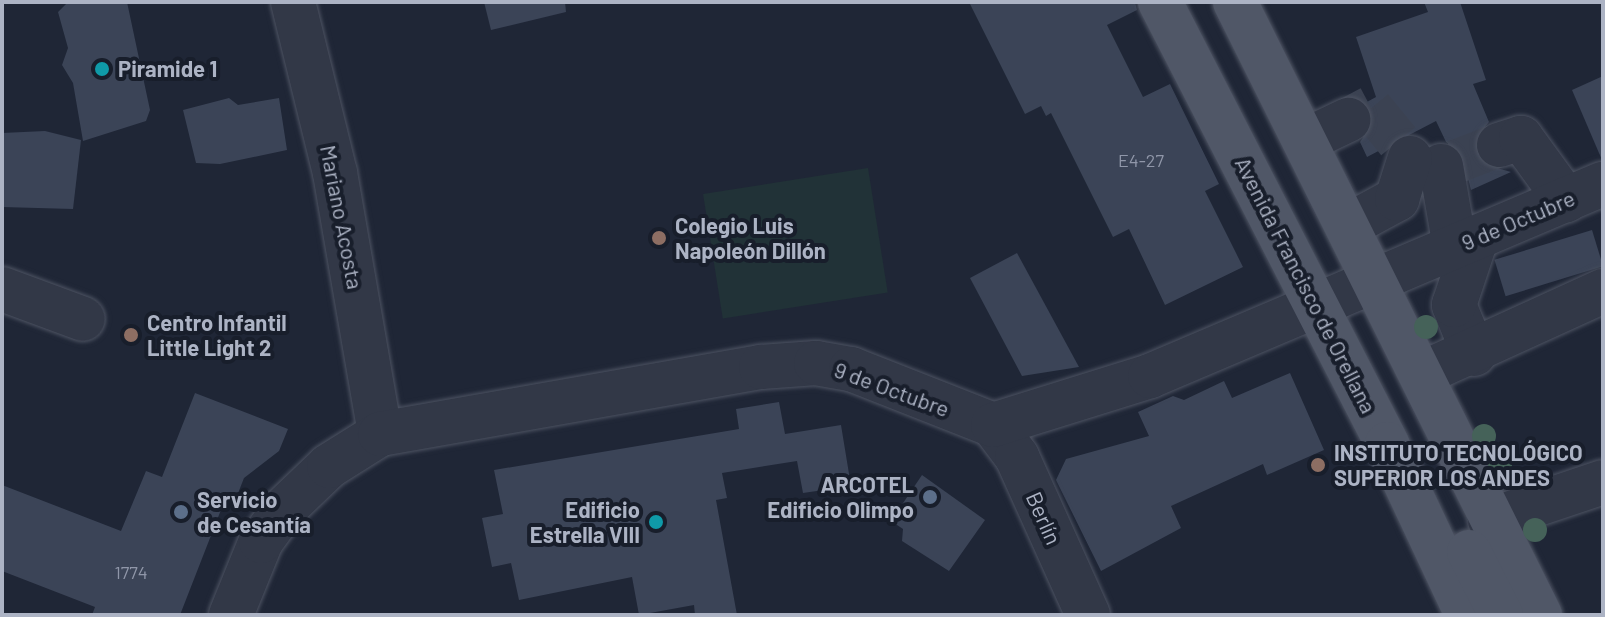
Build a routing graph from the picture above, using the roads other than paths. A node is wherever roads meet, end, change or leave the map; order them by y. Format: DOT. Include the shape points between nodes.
graph roads {
  1 [pos="293,2"];
  2 [pos="1160,2"];
  3 [pos="1235,2"];
  4 [pos="1348,120"];
  5 [pos="1306,140"];
  6 [pos="1499,145"];
  7 [pos="1585,192"];
  8 [pos="1349,225"];
  9 [pos="1466,243"];
  10 [pos="1377,280"];
  11 [pos="2,289"];
  12 [pos="1603,291"];
  13 [pos="1314,303"];
  14 [pos="83,319"];
  15 [pos="1474,354"];
  16 [pos="1421,374"];
  17 [pos="993,425"];
  18 [pos="380,434"];
  19 [pos="1387,444"];
  20 [pos="1603,482"];
  21 [pos="1490,520"];
  22 [pos="231,615"];
  23 [pos="1088,615"];
  24 [pos="1467,615"];
  25 [pos="1501,615"];
  26 [pos="1540,615"];
  1 -- 18 [label="street, Mariano Acosta" via="335,173"];
  2 -- 13 [label="main road, Avenida Francisco de Orellana"];
  3 -- 5 [label="main road"];
  4 -- 5 [label="street"];
  5 -- 8 [label="main road"];
  6 -- 7 [label="street" via="1521,138"];
  7 -- 9 [label="street, 9 de Octubre"];
  8 -- 9 [label="street" via="1397,199 1426,156"];
  8 -- 10 [label="main road"];
  9 -- 10 [label="street, 9 de Octubre"];
  9 -- 15 [label="street" via="1454,305"];
  10 -- 13 [label="street, 9 de Octubre"];
  10 -- 16 [label="main road"];
  11 -- 14 [label="street"];
  12 -- 15 [label="street"];
  13 -- 17 [label="street, 9 de Octubre" via="1150,376"];
  13 -- 19 [label="main road, Avenida Francisco de Orellana"];
  15 -- 16 [label="street"];
  16 -- 21 [label="main road"];
  17 -- 18 [label="street, 9 de Octubre" via="851,369 816,363 761,367"];
  17 -- 23 [label="street, Berlín" via="1017,457"];
  18 -- 22 [label="street, 9 de Octubre" via="329,466 284,509 261,541"];
  19 -- 24 [label="main road, Avenida Francisco de Orellana"];
  19 -- 25 [label="main road" via="1432,480"];
  20 -- 21 [label="street"];
  21 -- 26 [label="main road"];
}
